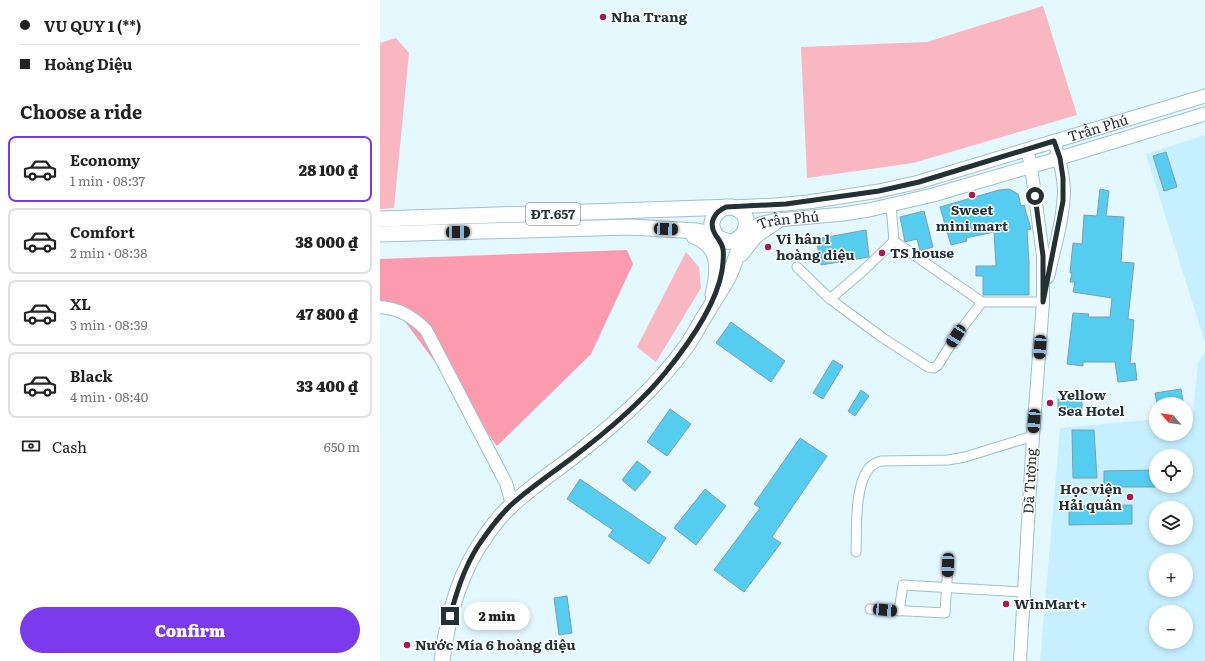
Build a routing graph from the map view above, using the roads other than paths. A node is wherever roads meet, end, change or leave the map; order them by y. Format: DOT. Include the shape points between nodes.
graph roads {
  1 [pos="1205,96"];
  2 [pos="1205,114"];
  3 [pos="1054,141"];
  4 [pos="1027,150"];
  5 [pos="1060,158"];
  6 [pos="1031,166"];
  7 [pos="891,205"];
  8 [pos="729,207"];
  9 [pos="380,219"];
  10 [pos="778,220"];
  11 [pos="679,230"];
  12 [pos="744,233"];
  13 [pos="380,234"];
  14 [pos="719,239"];
  15 [pos="894,241"];
  16 [pos="734,264"];
  17 [pos="797,267"];
  18 [pos="712,298"];
  19 [pos="830,299"];
  20 [pos="982,302"];
  21 [pos="1043,302"];
  22 [pos="380,307"];
  23 [pos="706,312"];
  24 [pos="1033,436"];
  25 [pos="512,504"];
  26 [pos="856,552"];
  27 [pos="948,565"];
  28 [pos="947,588"];
  29 [pos="1024,592"];
  30 [pos="870,609"];
  31 [pos="899,611"];
  32 [pos="442,661"];
  33 [pos="1020,661"];
  1 -- 3 [label="main road, Trần Phú / ĐT.657"];
  2 -- 5 [label="main road, Trần Phú / ĐT.657"];
  3 -- 4 [label="main road, Trần Phú / ĐT.657"];
  3 -- 5 [label="street, Dã Tượng"];
  4 -- 6 [label="street, Dã Tượng"];
  4 -- 8 [label="main road, Trần Phú / ĐT.657" via="919,182 879,191 782,205"];
  5 -- 6 [label="main road, Trần Phú / ĐT.657"];
  5 -- 21 [label="street, Dã Tượng" via="1063,201"];
  6 -- 7 [label="main road, Trần Phú / ĐT.657"];
  6 -- 21 [label="street, Dã Tượng" via="1043,256"];
  7 -- 10 [label="main road, Trần Phú / ĐT.657" via="842,214"];
  7 -- 15 [label="street"];
  8 -- 9 [label="main road, Trần Phú / ĐT.657"];
  8 -- 12 [label="main road" via="742,212 745,217"];
  8 -- 14 [label="main road" via="716,213 713,218 713,230"];
  10 -- 12 [label="main road, Trần Phú / ĐT.657" via="763,223"];
  10 -- 16 [label="main road" via="752,240"];
  11 -- 13 [label="main road, ĐT.657" via="630,227"];
  11 -- 14 [label="main road, ĐT.657" via="707,233"];
  11 -- 18 [label="main road" via="700,238 714,252 718,272"];
  12 -- 14 [label="main road, ĐT.657" via="736,241"];
  12 -- 16 [label="main road"];
  14 -- 18 [label="main road" via="723,249 723,261"];
  15 -- 19 [label="street"];
  15 -- 20 [label="street"];
  16 -- 23 [label="main road"];
  17 -- 19 [label="street"];
  18 -- 23 [label="main road"];
  19 -- 20 [label="street" via="883,338 928,367 934,368"];
  20 -- 21 [label="street"];
  21 -- 24 [label="street, Dã Tượng"];
  22 -- 25 [label="street" via="404,313 426,330 506,483"];
  23 -- 25 [label="main road" via="686,346 642,399"];
  24 -- 26 [label="street" via="948,460 876,463 866,473 859,493"];
  24 -- 29 [label="street, Dã Tượng"];
  25 -- 32 [label="main road" via="478,547 461,579 450,616"];
  27 -- 28 [label="street"];
  28 -- 29 [label="street"];
  28 -- 31 [label="street" via="903,585"];
  28 -- 31 [label="street" via="945,613"];
  29 -- 33 [label="street, Dã Tượng"];
  30 -- 31 [label="street"];
}
